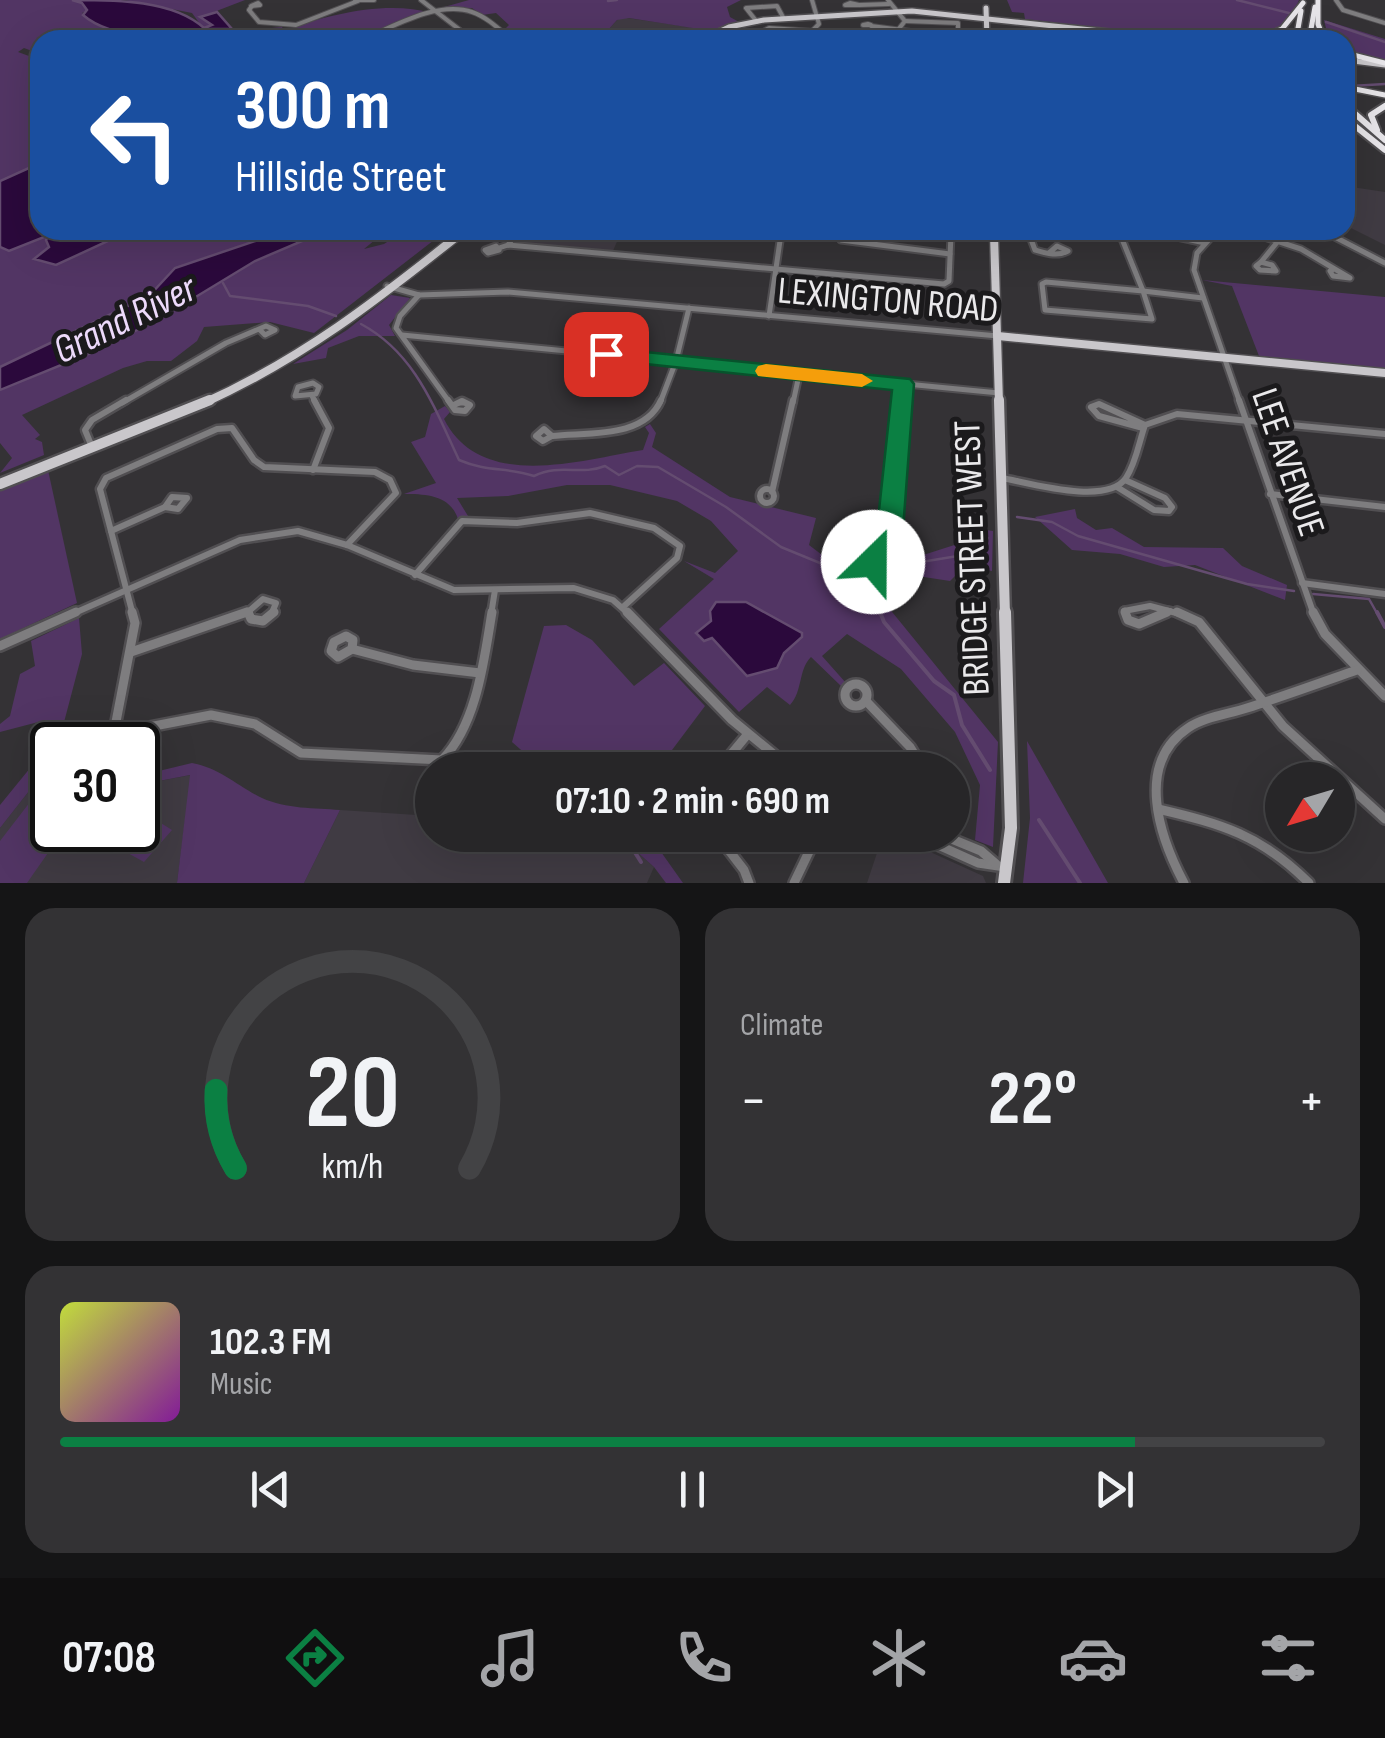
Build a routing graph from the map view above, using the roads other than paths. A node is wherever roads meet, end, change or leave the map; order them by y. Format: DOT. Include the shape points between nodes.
graph roads {
  1 [pos="355,0"];
  2 [pos="374,0"];
  3 [pos="422,0"];
  4 [pos="812,0"];
  5 [pos="983,0"];
  6 [pos="1318,0"];
  7 [pos="1336,0"];
  8 [pos="1304,1"];
  9 [pos="889,2"];
  10 [pos="858,5"];
  11 [pos="252,6"];
  12 [pos="986,8"];
  13 [pos="897,12"];
  14 [pos="437,13"];
  15 [pos="818,16"];
  16 [pos="987,16"];
  17 [pos="784,18"];
  18 [pos="756,21"];
  19 [pos="905,21"];
  20 [pos="1045,23"];
  21 [pos="1385,23"];
  22 [pos="871,26"];
  23 [pos="390,30"];
  24 [pos="460,30"];
  25 [pos="498,30"];
  26 [pos="731,30"];
  27 [pos="764,30"];
  28 [pos="800,30"];
  29 [pos="815,30"];
  30 [pos="892,30"];
  31 [pos="898,30"];
  32 [pos="958,30"];
  33 [pos="987,30"];
  34 [pos="1044,30"];
  35 [pos="1101,30"];
  36 [pos="1280,30"];
  37 [pos="1298,30"];
  38 [pos="1311,30"];
  39 [pos="1320,30"];
  40 [pos="1355,60"];
  41 [pos="1385,66"];
  42 [pos="1355,90"];
  43 [pos="1385,95"];
  44 [pos="1385,106"];
  45 [pos="1355,113"];
  46 [pos="1355,129"];
  47 [pos="1385,138"];
  48 [pos="1385,150"];
  49 [pos="449,240"];
  50 [pos="511,240"];
  51 [pos="780,240"];
  52 [pos="852,240"];
  53 [pos="950,240"];
  54 [pos="994,240"];
  55 [pos="1030,240"];
  56 [pos="1123,240"];
  57 [pos="1193,240"];
  58 [pos="1208,240"];
  59 [pos="1279,240"];
  60 [pos="1341,240"];
  61 [pos="1205,243"];
  62 [pos="508,245"];
  63 [pos="499,248"];
  64 [pos="1048,253"];
  65 [pos="950,254"];
  66 [pos="1261,262"];
  67 [pos="1385,263"];
  68 [pos="1334,269"];
  69 [pos="775,270"];
  70 [pos="390,287"];
  71 [pos="1145,291"];
  72 [pos="419,295"];
  73 [pos="1203,298"];
  74 [pos="689,308"];
  75 [pos="769,316"];
  76 [pos="260,330"];
  77 [pos="402,335"];
  78 [pos="998,336"];
  79 [pos="1224,358"];
  80 [pos="676,361"];
  81 [pos="1385,373"];
  82 [pos="799,375"];
  83 [pos="903,384"];
  84 [pos="999,393"];
  85 [pos="312,396"];
  86 [pos="454,405"];
  87 [pos="1244,420"];
  88 [pos="1144,427"];
  89 [pos="1385,434"];
  90 [pos="552,436"];
  91 [pos="91,444"];
  92 [pos="313,470"];
  93 [pos="1001,478"];
  94 [pos="1125,480"];
  95 [pos="0,482"];
  96 [pos="1117,488"];
  97 [pos="772,492"];
  98 [pos="1270,494"];
  99 [pos="165,507"];
  100 [pos="1385,507"];
  101 [pos="111,531"];
  102 [pos="889,543"];
  103 [pos="347,546"];
  104 [pos="415,575"];
  105 [pos="1302,583"];
  106 [pos="127,589"];
  107 [pos="495,590"];
  108 [pos="1385,594"];
  109 [pos="623,607"];
  110 [pos="1170,611"];
  111 [pos="248,612"];
  112 [pos="0,646"];
  113 [pos="352,650"];
  114 [pos="131,652"];
  115 [pos="1358,670"];
  116 [pos="480,673"];
  117 [pos="1385,696"];
  118 [pos="866,700"];
  119 [pos="1263,702"];
  120 [pos="747,735"];
  121 [pos="733,752"];
  122 [pos="769,752"];
  123 [pos="914,752"];
  124 [pos="1158,809"];
  125 [pos="1385,819"];
  126 [pos="970,846"];
  127 [pos="730,852"];
  128 [pos="809,852"];
  129 [pos="952,852"];
  130 [pos="1002,866"];
  131 [pos="749,883"];
  132 [pos="794,883"];
  133 [pos="1004,883"];
  134 [pos="1184,883"];
  135 [pos="1309,883"];
  1 -- 2 [label="street"];
  1 -- 11 [label="street" via="293,26 259,22 248,10"];
  3 -- 14 [label="street"];
  4 -- 15 [label="street"];
  5 -- 12 [label="main road"];
  6 -- 38 [label="highway"];
  6 -- 39 [label="highway"];
  7 -- 21 [label="street" via="1343,10"];
  8 -- 36 [label="highway"];
  8 -- 37 [label="highway"];
  9 -- 10 [label="street"];
  9 -- 13 [label="street"];
  12 -- 16 [label="main road"];
  13 -- 15 [label="main road"];
  13 -- 16 [label="main road"];
  13 -- 19 [label="street"];
  14 -- 23 [label="street"];
  14 -- 24 [label="street"];
  14 -- 25 [label="street" via="472,12"];
  15 -- 17 [label="main road"];
  15 -- 29 [label="street"];
  16 -- 20 [label="main road"];
  16 -- 33 [label="main road"];
  17 -- 18 [label="main road"];
  17 -- 18 [label="street" via="778,6 746,8"];
  18 -- 26 [label="main road"];
  19 -- 31 [label="street"];
  19 -- 32 [label="street" via="958,23"];
  20 -- 34 [label="street"];
  20 -- 35 [label="main road"];
  22 -- 30 [label="street"];
  27 -- 28 [label="street"];
  40 -- 41 [label="highway"];
  42 -- 43 [label="highway"];
  44 -- 47 [label="highway" via="1370,115"];
  45 -- 47 [label="highway"];
  46 -- 48 [label="highway"];
  49 -- 70 [label="main road"];
  50 -- 62 [label="street"];
  51 -- 69 [label="street"];
  52 -- 65 [label="street"];
  53 -- 65 [label="street"];
  54 -- 78 [label="main road, BRIDGE STREET WEST"];
  55 -- 64 [label="street" via="1031,248"];
  56 -- 71 [label="street"];
  57 -- 61 [label="street"];
  58 -- 61 [label="street"];
  59 -- 66 [label="street"];
  59 -- 68 [label="street"];
  60 -- 67 [label="street"];
  61 -- 73 [label="street, LEE AVENUE" via="1194,261"];
  62 -- 63 [label="street"];
  62 -- 69 [label="street"];
  65 -- 69 [label="street" via="944,284"];
  69 -- 75 [label="street"];
  70 -- 72 [label="street, LEXINGTON ROAD"];
  70 -- 91 [label="main road" via="334,333 272,370"];
  71 -- 71 [label="street" via="1050,282 1042,284 1049,312 1143,322 1152,318"];
  71 -- 73 [label="street"];
  72 -- 74 [label="street, LEXINGTON ROAD" via="508,292"];
  72 -- 77 [label="street" via="396,322"];
  73 -- 79 [label="street, LEE AVENUE"];
  74 -- 75 [label="street, LEXINGTON ROAD"];
  74 -- 80 [label="street"];
  75 -- 78 [label="street, LEXINGTON ROAD"];
  76 -- 91 [label="street" via="92,420 85,430"];
  77 -- 80 [label="street"];
  77 -- 86 [label="street"];
  78 -- 79 [label="main road, LEXINGTON ROAD"];
  78 -- 84 [label="main road, BRIDGE STREET WEST"];
  79 -- 81 [label="main road, LEXINGTON ROAD"];
  79 -- 87 [label="street, LEE AVENUE"];
  80 -- 82 [label="street"];
  80 -- 90 [label="street" via="646,422"];
  82 -- 83 [label="street"];
  82 -- 97 [label="street"];
  83 -- 84 [label="street"];
  83 -- 102 [label="street"];
  84 -- 93 [label="main road, BRIDGE STREET WEST"];
  85 -- 92 [label="street" via="330,428"];
  87 -- 88 [label="street" via="1177,414"];
  87 -- 89 [label="street"];
  87 -- 98 [label="street, LEE AVENUE"];
  88 -- 88 [label="street" via="1099,416 1091,407 1099,404"];
  88 -- 94 [label="street"];
  91 -- 95 [label="main road"];
  92 -- 101 [label="street" via="258,464 232,428 217,429 106,478 100,489"];
  92 -- 103 [label="street" via="376,472 396,489"];
  93 -- 96 [label="street" via="1092,492"];
  93 -- 130 [label="main road, BRIDGE STREET WEST" via="1011,828"];
  94 -- 96 [label="street"];
  94 -- 96 [label="street" via="1172,507 1154,510"];
  98 -- 100 [label="street"];
  98 -- 105 [label="street, LEE AVENUE"];
  99 -- 101 [label="street"];
  101 -- 106 [label="street"];
  103 -- 104 [label="street"];
  103 -- 106 [label="street" via="298,532 266,533"];
  104 -- 107 [label="street" via="454,590"];
  104 -- 109 [label="street" via="465,520 517,524 590,513 654,528 680,546 678,558"];
  105 -- 108 [label="street"];
  105 -- 115 [label="street, LEE AVENUE" via="1324,634"];
  106 -- 112 [label="street"];
  106 -- 114 [label="street" via="136,630"];
  107 -- 109 [label="street" via="574,588"];
  107 -- 116 [label="street"];
  109 -- 120 [label="street"];
  110 -- 110 [label="street" via="1132,605 1124,610 1139,624"];
  110 -- 119 [label="street" via="1204,626"];
  111 -- 114 [label="street"];
  113 -- 116 [label="street"];
  114 -- 116 [label="street" via="115,722 119,732 211,715 255,724 301,752 425,762 453,750"];
  115 -- 117 [label="street, LEE AVENUE"];
  115 -- 119 [label="street"];
  118 -- 123 [label="street"];
  119 -- 124 [label="street" via="1188,728 1161,757 1154,780"];
  119 -- 125 [label="street"];
  120 -- 121 [label="street"];
  120 -- 122 [label="street"];
  124 -- 134 [label="street"];
  124 -- 135 [label="street" via="1260,838"];
  126 -- 130 [label="street"];
  127 -- 131 [label="street"];
  128 -- 132 [label="street"];
  129 -- 130 [label="street"];
  130 -- 133 [label="main road, BRIDGE STREET WEST"];
}
